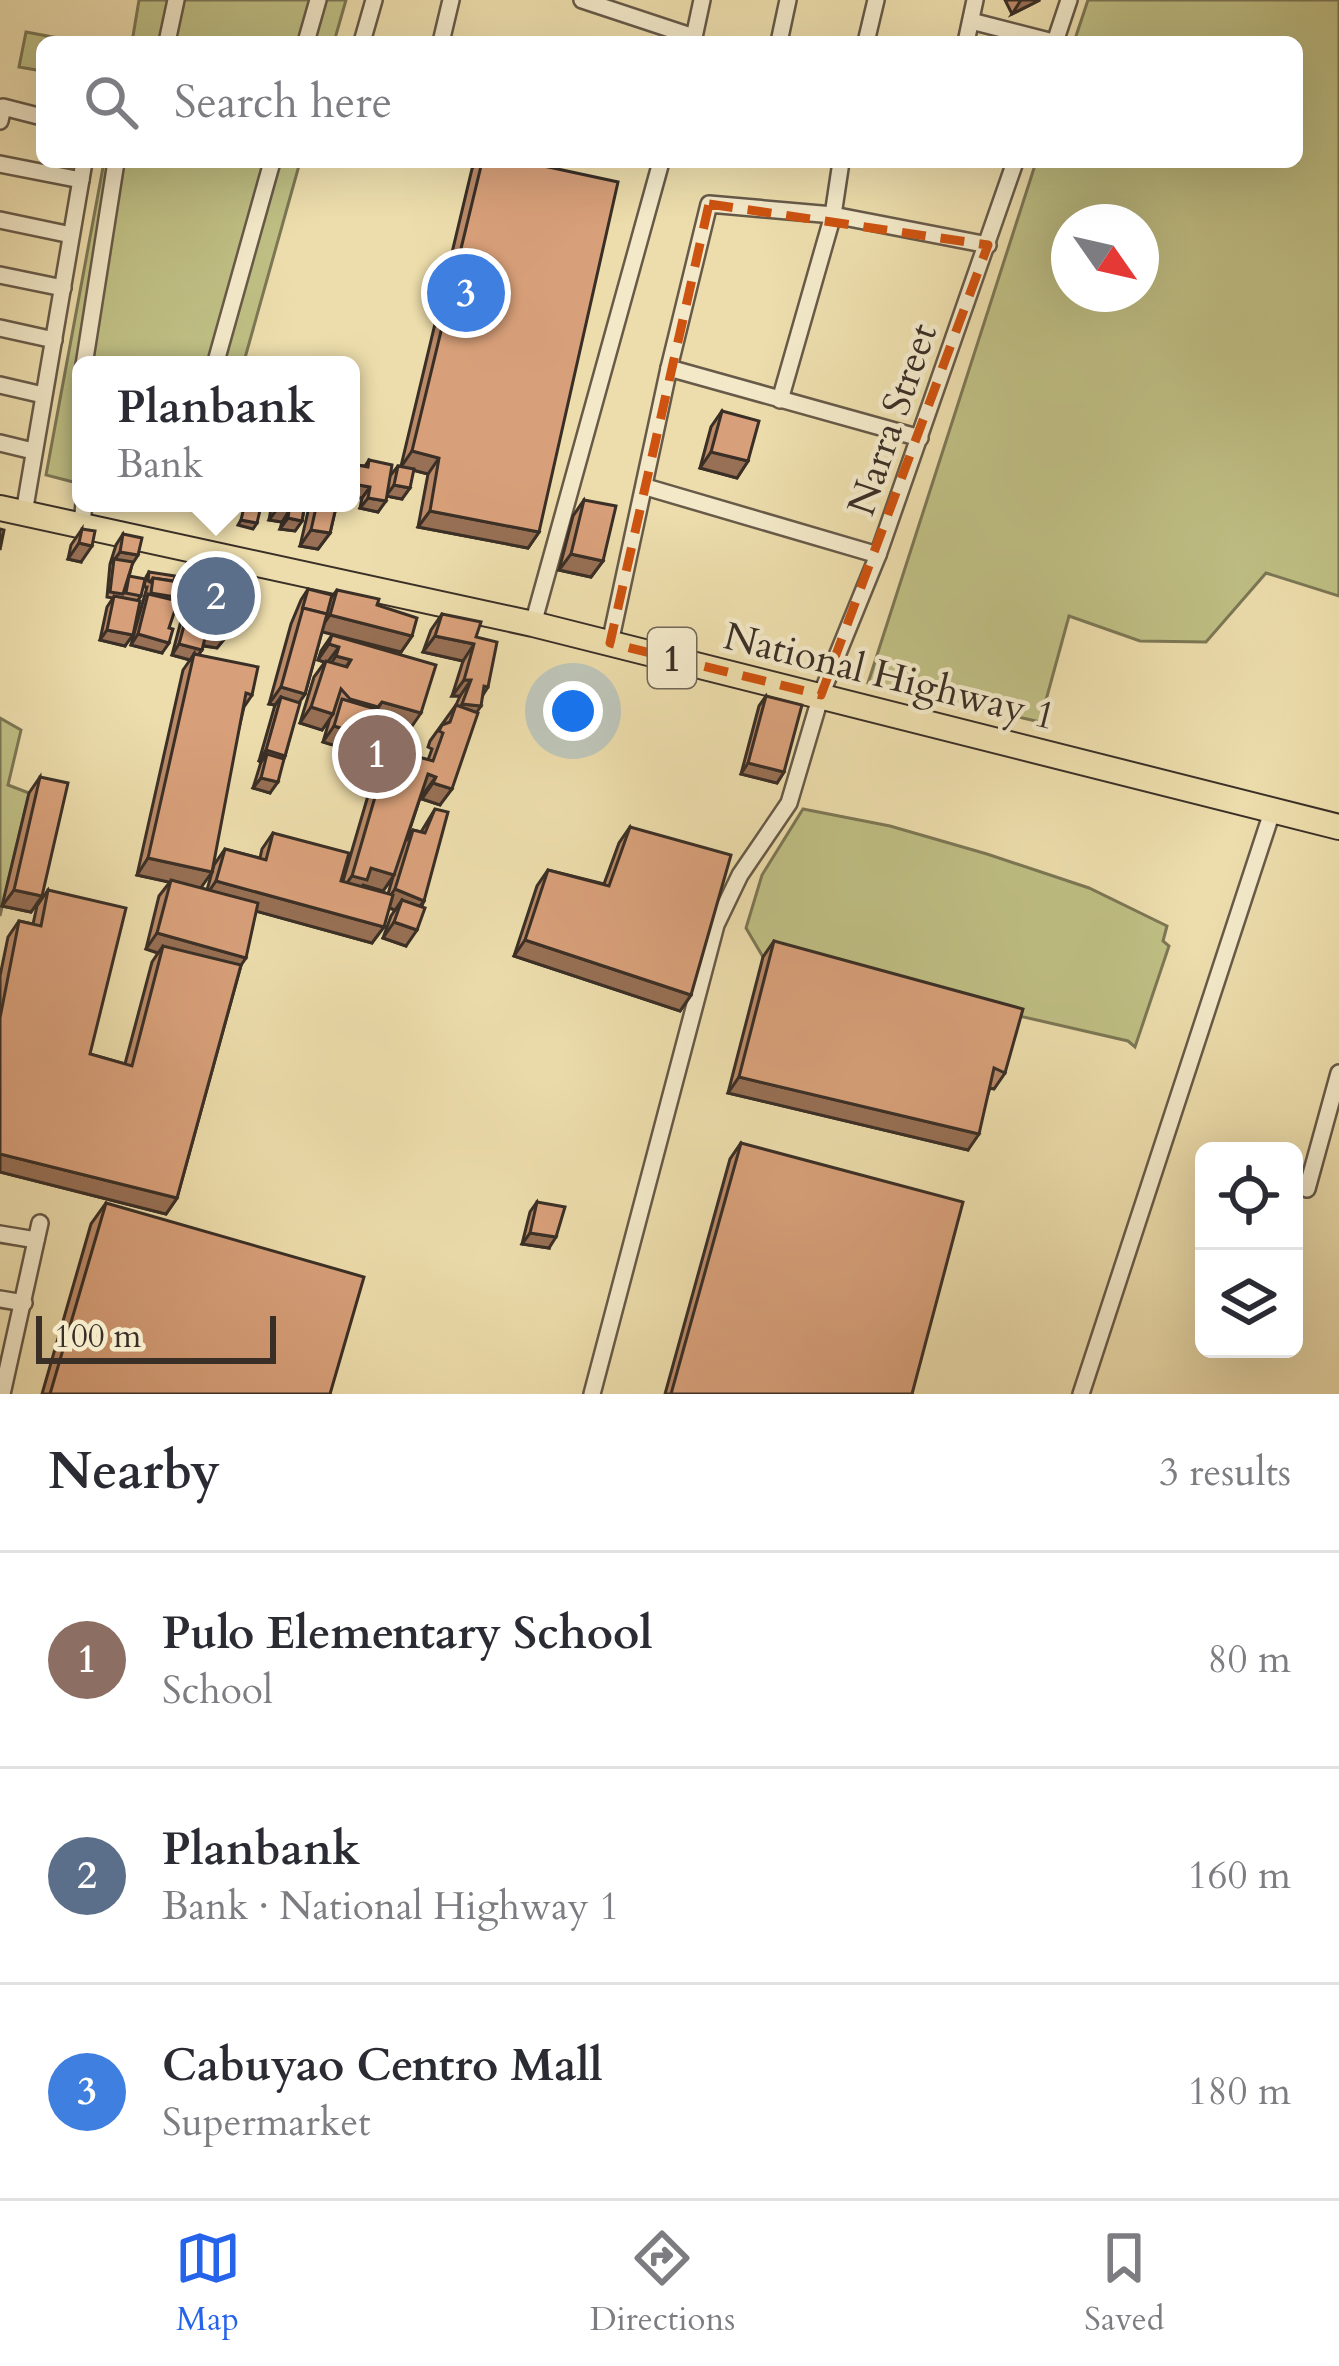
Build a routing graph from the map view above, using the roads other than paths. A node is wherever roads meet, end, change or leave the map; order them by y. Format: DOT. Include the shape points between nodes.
graph roads {
  1 [pos="176,0"];
  2 [pos="318,0"];
  3 [pos="374,0"];
  4 [pos="451,0"];
  5 [pos="582,0"];
  6 [pos="702,0"];
  7 [pos="788,0"];
  8 [pos="876,0"];
  9 [pos="975,0"];
  10 [pos="1069,0"];
  11 [pos="971,21"];
  12 [pos="168,36"];
  13 [pos="308,36"];
  14 [pos="364,36"];
  15 [pos="442,36"];
  16 [pos="685,36"];
  17 [pos="695,36"];
  18 [pos="780,36"];
  19 [pos="867,36"];
  20 [pos="967,36"];
  21 [pos="1030,36"];
  22 [pos="1056,36"];
  23 [pos="36,115"];
  24 [pos="0,121"];
  25 [pos="0,164"];
  26 [pos="36,167"];
  27 [pos="47,168"];
  28 [pos="115,168"];
  29 [pos="270,168"];
  30 [pos="660,168"];
  31 [pos="840,168"];
  32 [pos="1013,168"];
  33 [pos="82,171"];
  34 [pos="833,215"];
  35 [pos="0,220"];
  36 [pos="71,235"];
  37 [pos="988,245"];
  38 [pos="0,275"];
  39 [pos="63,288"];
  40 [pos="0,328"];
  41 [pos="54,340"];
  42 [pos="83,356"];
  43 [pos="218,356"];
  44 [pos="669,368"];
  45 [pos="0,386"];
  46 [pos="44,395"];
  47 [pos="780,400"];
  48 [pos="920,438"];
  49 [pos="0,443"];
  50 [pos="33,451"];
  51 [pos="646,488"];
  52 [pos="12,510"];
  53 [pos="83,514"];
  54 [pos="878,555"];
  55 [pos="533,624"];
  56 [pos="610,643"];
  57 [pos="821,695"];
  58 [pos="1273,809"];
  59 [pos="1339,826"];
  60 [pos="1339,1073"];
  61 [pos="1307,1189"];
  62 [pos="0,1234"];
  63 [pos="0,1299"];
  64 [pos="23,1303"];
  65 [pos="5,1357"];
  66 [pos="2,1394"];
  67 [pos="592,1394"];
  68 [pos="1081,1394"];
  1 -- 12 [label="street"];
  2 -- 13 [label="street"];
  3 -- 14 [label="street"];
  4 -- 15 [label="street"];
  5 -- 16 [label="street"];
  6 -- 17 [label="street"];
  7 -- 18 [label="street"];
  8 -- 19 [label="street"];
  9 -- 11 [label="street"];
  10 -- 22 [label="street"];
  11 -- 20 [label="street"];
  11 -- 21 [label="street"];
  23 -- 24 [label="street" via="3,107"];
  25 -- 26 [label="street"];
  27 -- 33 [label="street"];
  28 -- 42 [label="street"];
  29 -- 43 [label="street"];
  30 -- 55 [label="street"];
  31 -- 34 [label="street"];
  32 -- 37 [label="street, Narra Street"];
  33 -- 36 [label="street"];
  34 -- 37 [label="street"];
  34 -- 44 [label="street" via="710,204"];
  34 -- 47 [label="street"];
  35 -- 36 [label="street"];
  36 -- 39 [label="street"];
  37 -- 48 [label="street, Narra Street"];
  38 -- 39 [label="street"];
  39 -- 41 [label="street"];
  40 -- 41 [label="street"];
  41 -- 46 [label="street"];
  44 -- 47 [label="street"];
  44 -- 51 [label="street"];
  45 -- 46 [label="street"];
  46 -- 50 [label="street"];
  47 -- 48 [label="street"];
  48 -- 54 [label="street, Narra Street"];
  49 -- 50 [label="street"];
  50 -- 52 [label="street"];
  51 -- 54 [label="street"];
  51 -- 56 [label="street"];
  52 -- 53 [label="highway, National Highway 1 / 1"];
  53 -- 55 [label="highway, National Highway 1 / 1"];
  54 -- 57 [label="street, Narra Street"];
  55 -- 56 [label="highway, National Highway 1 / 1"];
  56 -- 57 [label="highway, National Highway 1 / 1"];
  57 -- 58 [label="highway, National Highway 1 / 1"];
  57 -- 67 [label="street, Narra Street" via="789,803 716,925"];
  58 -- 59 [label="highway, National Highway 1 / 1"];
  58 -- 68 [label="street"];
  60 -- 61 [label="street"];
  62 -- 64 [label="street" via="38,1232"];
  63 -- 64 [label="street"];
  64 -- 65 [label="street"];
  65 -- 66 [label="street"];
}
